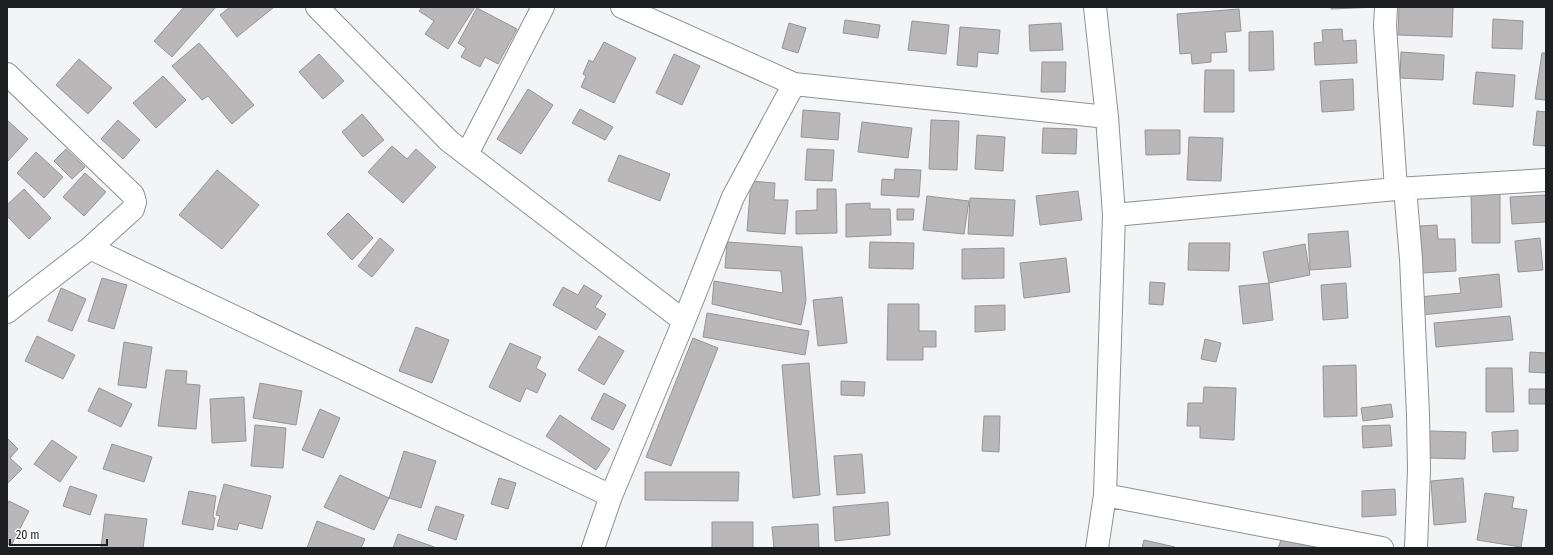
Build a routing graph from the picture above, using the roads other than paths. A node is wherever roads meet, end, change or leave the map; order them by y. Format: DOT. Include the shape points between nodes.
graph roads {
  1 [pos="317,7"];
  2 [pos="543,7"];
  3 [pos="622,7"];
  4 [pos="1095,7"];
  5 [pos="1386,7"];
  6 [pos="7,74"];
  7 [pos="794,84"];
  8 [pos="1107,116"];
  9 [pos="467,154"];
  10 [pos="1546,180"];
  11 [pos="1401,189"];
  12 [pos="1114,215"];
  13 [pos="90,248"];
  14 [pos="7,312"];
  15 [pos="684,321"];
  16 [pos="1105,495"];
  17 [pos="611,496"];
  18 [pos="593,548"];
  19 [pos="1097,548"];
  20 [pos="1382,548"];
  21 [pos="1416,548"];
  1 -- 9 [label="street" via="449,141"];
  2 -- 9 [label="street"];
  3 -- 7 [label="street"];
  4 -- 8 [label="street"];
  5 -- 11 [label="street" via="1385,26"];
  6 -- 13 [label="street" via="133,195 133,209"];
  7 -- 8 [label="street"];
  7 -- 15 [label="street" via="733,197"];
  8 -- 12 [label="street"];
  9 -- 15 [label="street"];
  10 -- 11 [label="street"];
  11 -- 12 [label="street"];
  11 -- 21 [label="street" via="1411,259 1418,414"];
  12 -- 16 [label="street"];
  13 -- 14 [label="street"];
  13 -- 17 [label="street"];
  15 -- 17 [label="street"];
  16 -- 19 [label="street"];
  16 -- 20 [label="street"];
  17 -- 18 [label="street"];
}
